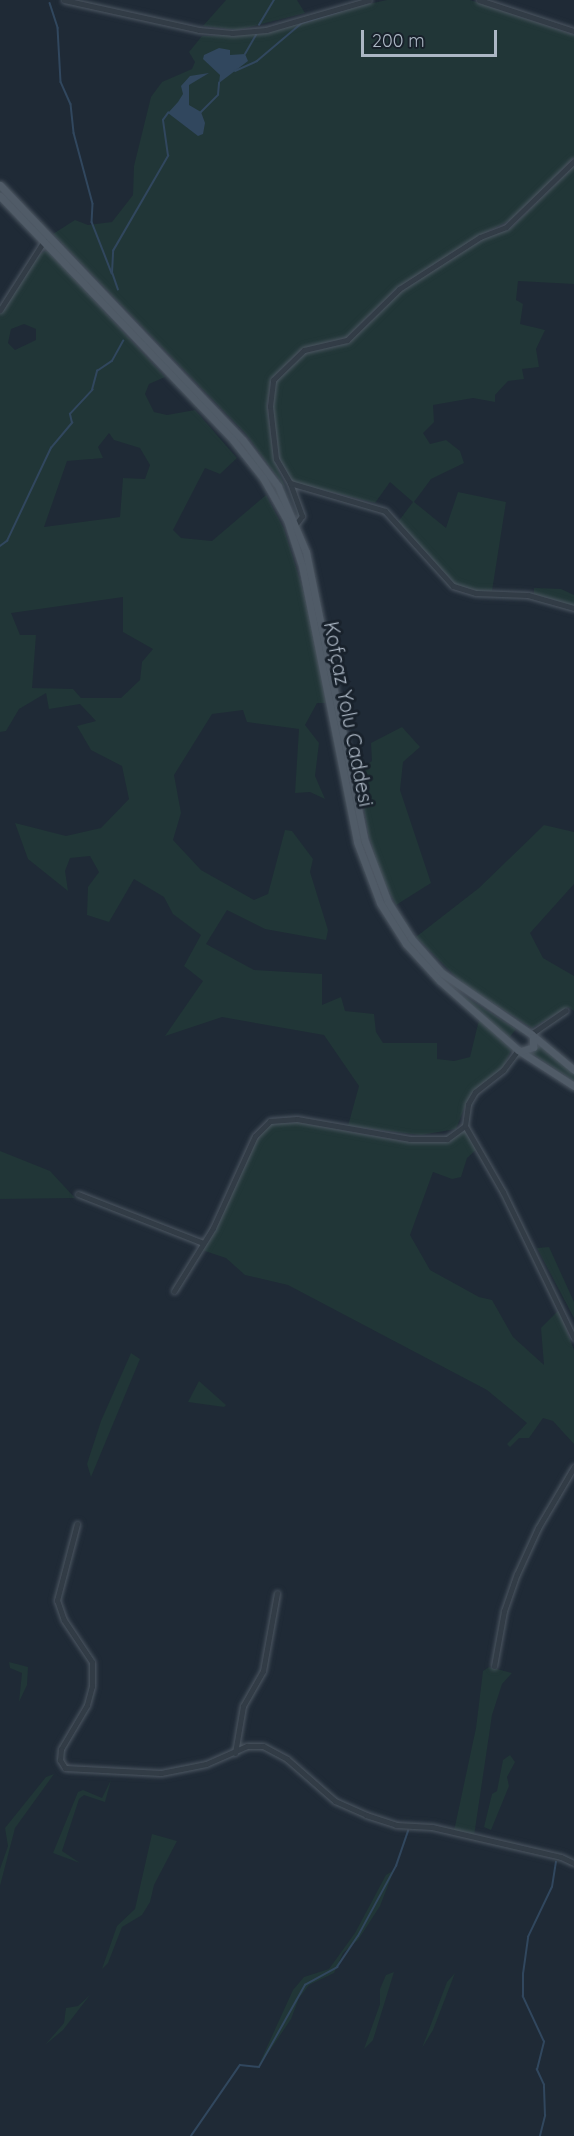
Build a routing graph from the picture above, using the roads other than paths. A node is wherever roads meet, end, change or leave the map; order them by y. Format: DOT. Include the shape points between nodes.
graph roads {
  1 [pos="64,0"];
  2 [pos="369,0"];
  3 [pos="479,0"];
  4 [pos="574,31"];
  5 [pos="574,161"];
  6 [pos="0,185"];
  7 [pos="0,196"];
  8 [pos="44,241"];
  9 [pos="0,310"];
  10 [pos="290,483"];
  11 [pos="296,524"];
  12 [pos="574,608"];
  13 [pos="566,1010"];
  14 [pos="530,1034"];
  15 [pos="517,1049"];
  16 [pos="574,1070"];
  17 [pos="574,1086"];
  18 [pos="465,1126"];
  19 [pos="78,1194"];
  20 [pos="203,1243"];
  21 [pos="174,1292"];
  22 [pos="574,1338"];
  23 [pos="574,1467"];
  24 [pos="76,1524"];
  25 [pos="277,1593"];
  26 [pos="494,1666"];
  27 [pos="235,1753"];
  28 [pos="574,1863"];
  1 -- 2 [label="street" via="199,30 232,33 266,30"];
  3 -- 4 [label="street"];
  5 -- 10 [label="street" via="506,227 480,237 399,289 347,340 304,350 273,380 270,406 276,459"];
  6 -- 11 [label="main road, Kofçaz Yolu Caddesi" via="255,453 278,486"];
  7 -- 8 [label="main road, Kofçaz Yolu Caddesi"];
  8 -- 9 [label="street"];
  8 -- 15 [label="main road, Kofçaz Yolu Caddesi" via="245,453 276,498 302,566 357,842 374,890 390,921 417,958"];
  10 -- 11 [label="street" via="302,516"];
  10 -- 12 [label="street" via="385,511 453,586 476,593 528,595"];
  11 -- 14 [label="main road, Kofçaz Yolu Caddesi" via="312,578 365,841 382,891 411,938 442,973"];
  13 -- 14 [label="street"];
  14 -- 15 [label="main road" via="516,1036"];
  14 -- 15 [label="main road" via="530,1049"];
  14 -- 16 [label="main road, Kofçaz Yolu Caddesi"];
  15 -- 17 [label="main road, Kofçaz Yolu Caddesi"];
  15 -- 18 [label="street" via="503,1070 475,1092 468,1104"];
  18 -- 20 [label="street" via="447,1139 410,1139 297,1119 270,1121 255,1136"];
  18 -- 22 [label="street" via="503,1192"];
  19 -- 20 [label="street"];
  20 -- 21 [label="street"];
  23 -- 26 [label="street" via="538,1528 517,1574 504,1611"];
  24 -- 27 [label="street" via="57,1600 64,1620 92,1662 92,1686 87,1705 61,1749 62,1764 73,1770 160,1773 206,1764"];
  25 -- 27 [label="street" via="263,1671 243,1706"];
  27 -- 28 [label="street" via="247,1746 263,1746 287,1759 335,1801 386,1821 432,1827"];
}
